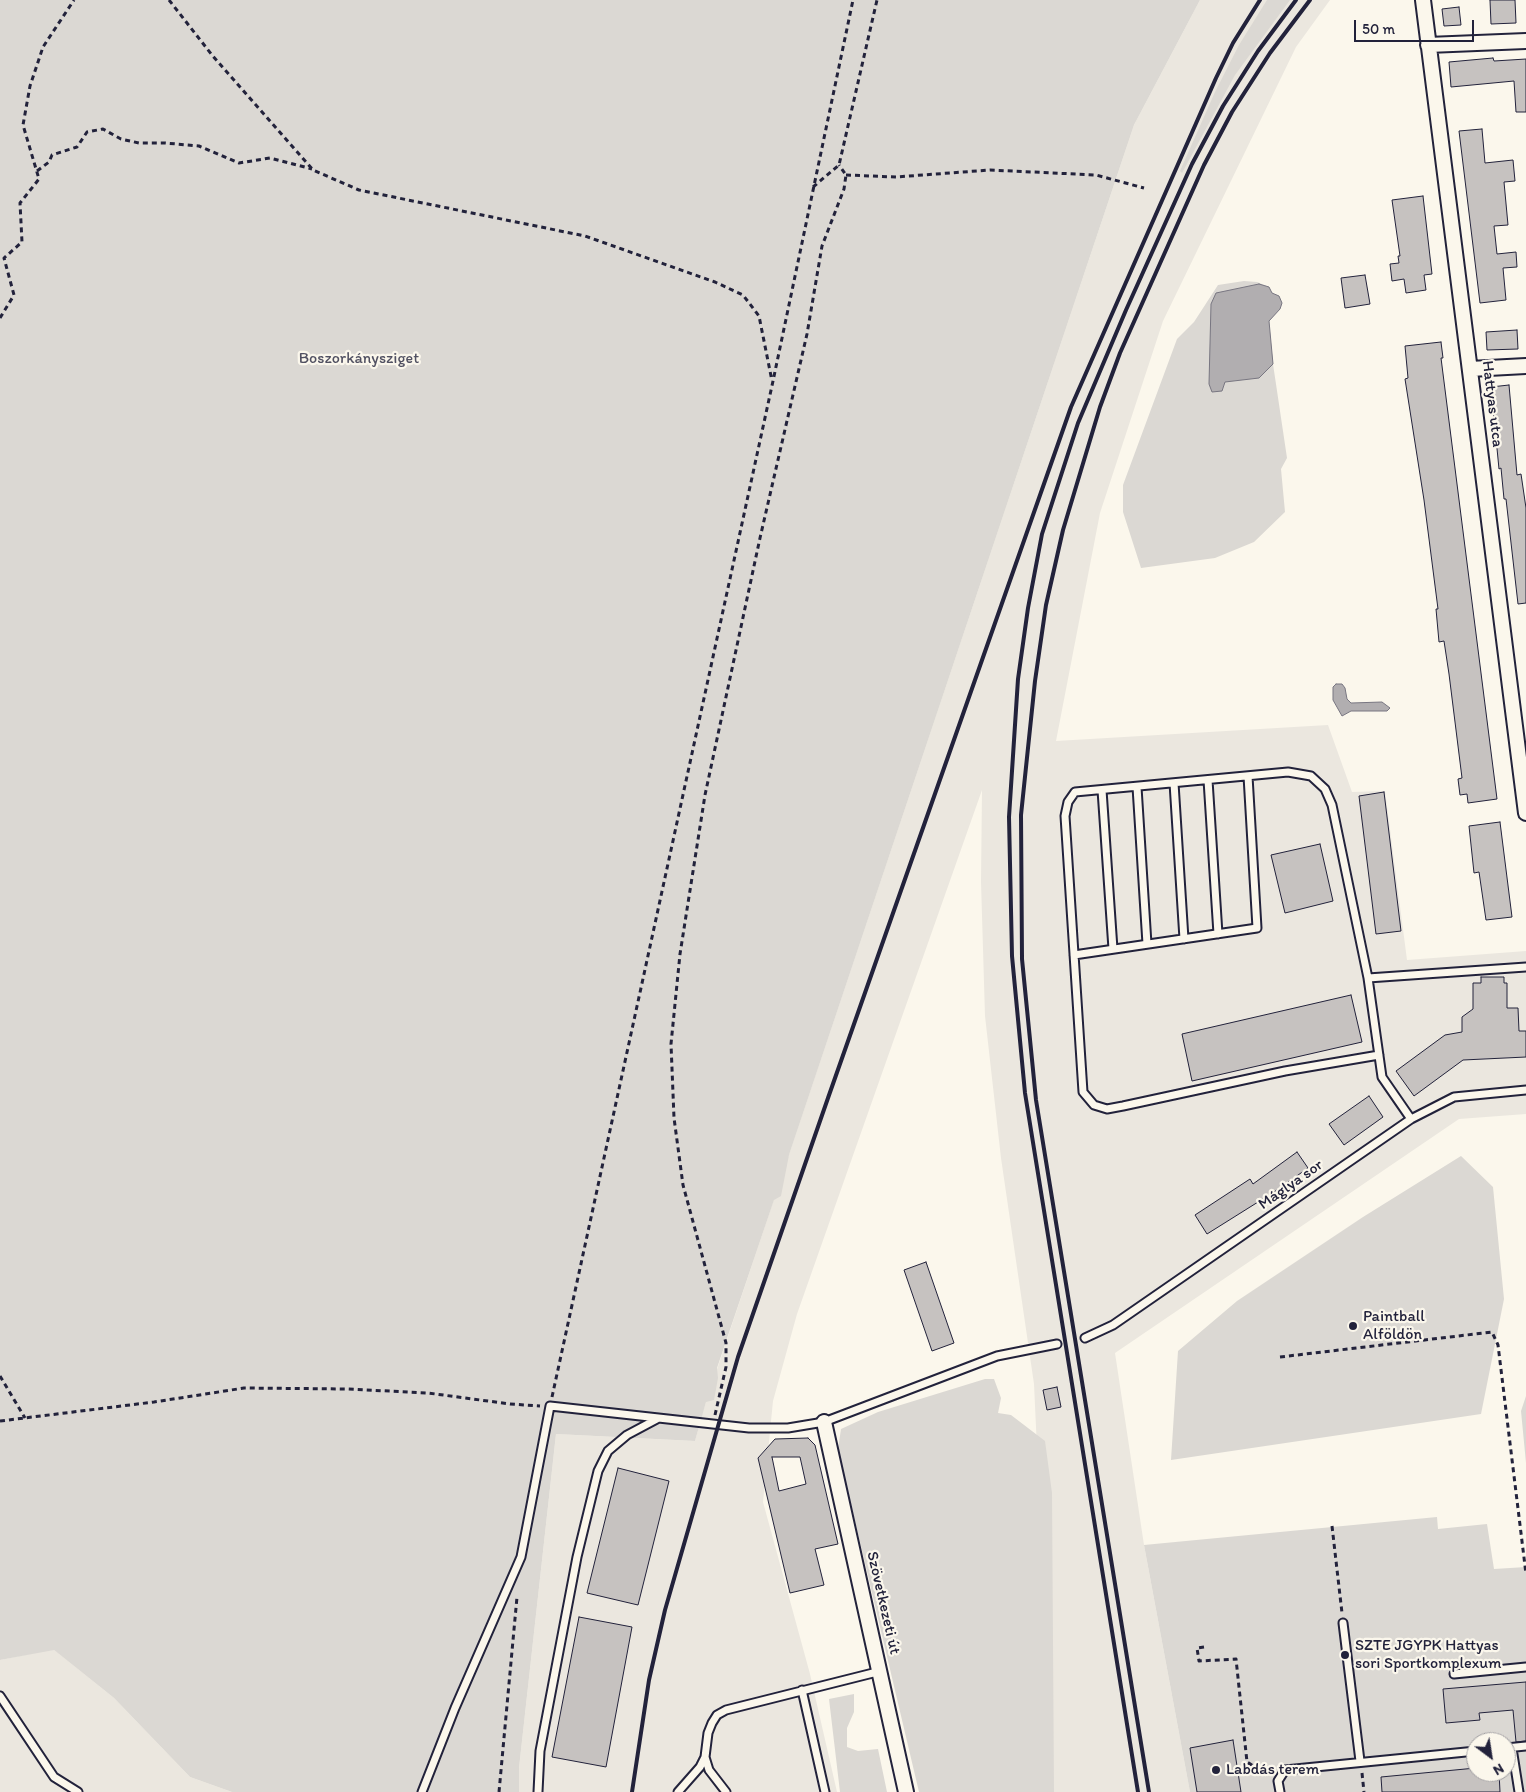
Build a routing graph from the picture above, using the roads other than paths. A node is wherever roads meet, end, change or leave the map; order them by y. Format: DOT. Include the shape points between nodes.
graph roads {
  1 [pos="1423,0"];
  2 [pos="1526,41"];
  3 [pos="1428,45"];
  4 [pos="1526,366"];
  5 [pos="1470,369"];
  6 [pos="1522,744"];
  7 [pos="1248,776"];
  8 [pos="1208,780"];
  9 [pos="1174,783"];
  10 [pos="1137,787"];
  11 [pos="1102,790"];
  12 [pos="1526,812"];
  13 [pos="1218,934"];
  14 [pos="1184,939"];
  15 [pos="1148,944"];
  16 [pos="1113,949"];
  17 [pos="1074,955"];
  18 [pos="1526,967"];
  19 [pos="1368,978"];
  20 [pos="1379,1055"];
  21 [pos="1526,1090"];
  22 [pos="1411,1119"];
  23 [pos="1085,1338"];
  24 [pos="1057,1344"];
  25 [pos="657,1419"];
  26 [pos="824,1422"];
  27 [pos="1343,1624"];
  28 [pos="1526,1667"];
  29 [pos="881,1671"];
  30 [pos="1454,1674"];
  31 [pos="802,1690"];
  32 [pos="0,1696"];
  33 [pos="1466,1752"];
  34 [pos="705,1757"];
  35 [pos="1360,1761"];
  36 [pos="1516,1779"];
  37 [pos="78,1792"];
  38 [pos="422,1792"];
  39 [pos="538,1792"];
  40 [pos="678,1792"];
  41 [pos="726,1792"];
  42 [pos="825,1792"];
  43 [pos="906,1792"];
  44 [pos="1280,1792"];
  45 [pos="1519,1792"];
  1 -- 3 [label="street, Hattyas utca"];
  2 -- 3 [label="street"];
  3 -- 5 [label="street, Hattyas utca"];
  4 -- 5 [label="street"];
  5 -- 6 [label="street, Hattyas utca"];
  6 -- 12 [label="street, Hattyas utca"];
  7 -- 8 [label="lane"];
  7 -- 13 [label="lane" via="1257,928"];
  7 -- 19 [label="lane" via="1288,772 1312,776 1325,789 1332,805"];
  8 -- 9 [label="lane"];
  8 -- 13 [label="lane"];
  9 -- 10 [label="lane"];
  9 -- 14 [label="lane"];
  10 -- 11 [label="lane"];
  10 -- 15 [label="lane"];
  11 -- 16 [label="lane"];
  11 -- 17 [label="lane" via="1075,792 1068,802 1065,816"];
  13 -- 14 [label="lane"];
  14 -- 15 [label="lane"];
  15 -- 16 [label="lane"];
  16 -- 17 [label="lane"];
  17 -- 20 [label="lane" via="1083,1092 1094,1105 1106,1109 1285,1071"];
  18 -- 19 [label="lane"];
  19 -- 20 [label="lane"];
  20 -- 22 [label="lane" via="1382,1077"];
  21 -- 22 [label="lane, Máglya sor" via="1454,1097"];
  22 -- 23 [label="lane, Máglya sor" via="1113,1325"];
  24 -- 26 [label="lane" via="997,1356"];
  25 -- 26 [label="lane" via="772,1429"];
  25 -- 38 [label="lane" via="550,1406 521,1557"];
  25 -- 39 [label="lane" via="627,1435 608,1451 598,1471 577,1557 540,1751"];
  26 -- 29 [label="street, Szövetkezeti út"];
  27 -- 35 [label="lane"];
  28 -- 30 [label="lane"];
  29 -- 31 [label="lane"];
  29 -- 43 [label="street, Szövetkezeti út"];
  31 -- 34 [label="lane" via="736,1705 717,1715 708,1733"];
  31 -- 42 [label="lane"];
  32 -- 37 [label="lane" via="54,1777"];
  33 -- 35 [label="lane"];
  34 -- 40 [label="lane"];
  34 -- 41 [label="lane" via="709,1770"];
  35 -- 44 [label="lane" via="1285,1770 1278,1781"];
  36 -- 45 [label="lane"];
}
